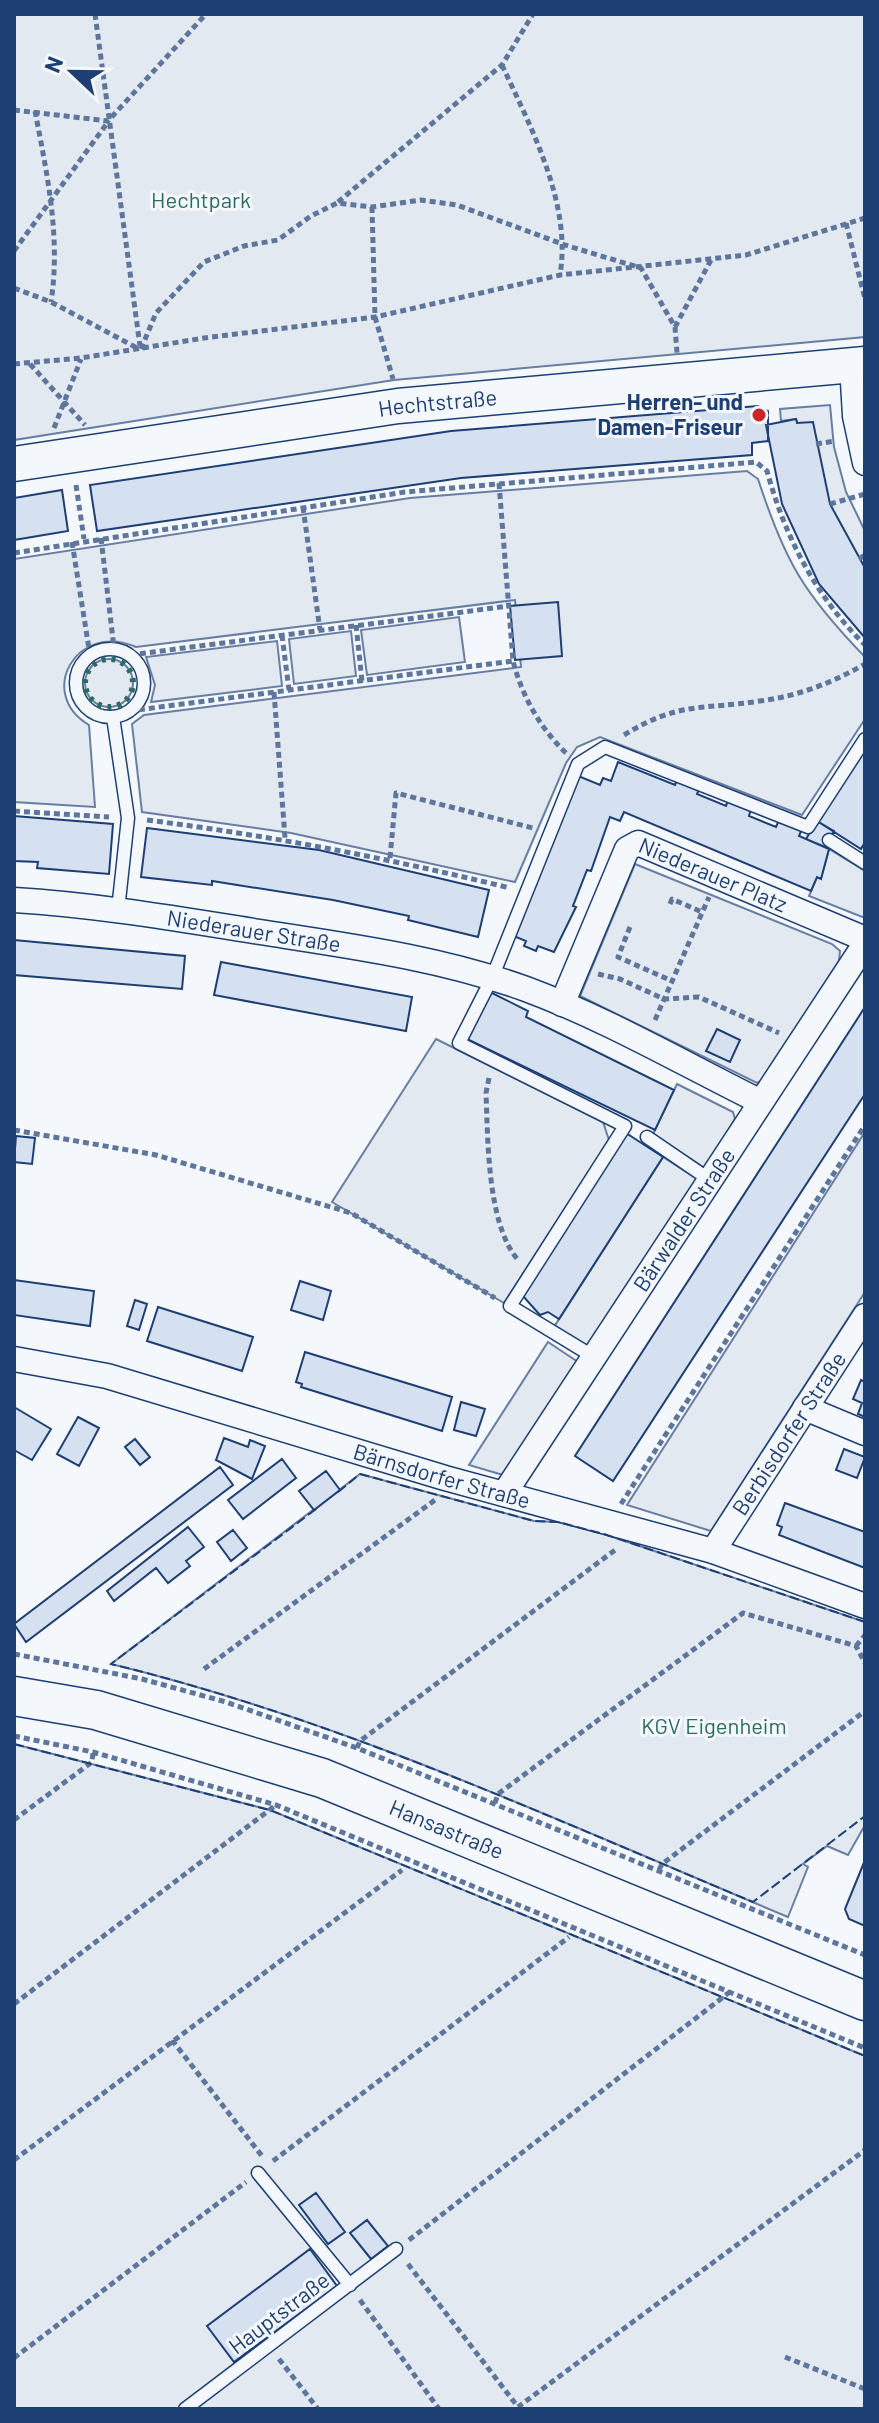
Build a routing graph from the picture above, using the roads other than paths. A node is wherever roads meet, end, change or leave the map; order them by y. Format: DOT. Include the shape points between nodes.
graph roads {
  1 [pos="859,365"];
  2 [pos="865,463"];
  3 [pos="14,464"];
  4 [pos="113,717"];
  5 [pos="865,739"];
  6 [pos="829,840"];
  7 [pos="865,863"];
  8 [pos="14,900"];
  9 [pos="118,910"];
  10 [pos="865,942"];
  11 [pos="492,978"];
  12 [pos="562,1004"];
  13 [pos="761,1102"];
  14 [pos="637,1132"];
  15 [pos="710,1180"];
  16 [pos="865,1316"];
  17 [pos="594,1357"];
  18 [pos="14,1359"];
  19 [pos="805,1408"];
  20 [pos="865,1433"];
  21 [pos="504,1494"];
  22 [pos="713,1551"];
  23 [pos="865,1606"];
  24 [pos="14,1696"];
  25 [pos="865,2001"];
  26 [pos="258,2173"];
  27 [pos="396,2249"];
  28 [pos="350,2285"];
  29 [pos="185,2409"];
  1 -- 2 [label="street" via="855,416"];
  1 -- 3 [label="street, Hechtstraße" via="398,406"];
  4 -- 4 [label="lane" via="91,712 77,695 77,673 90,655 114,648 130,655 144,679 141,697 129,711"];
  4 -- 9 [label="lane" via="128,818"];
  5 -- 11 [label="lane" via="810,828 605,747 578,764"];
  6 -- 7 [label="lane"];
  8 -- 9 [label="street, Niederauer Straße"];
  9 -- 11 [label="street, Niederauer Straße" via="396,954"];
  10 -- 12 [label="street, Niederauer Platz" via="638,843 627,849"];
  10 -- 13 [label="street, Bärwalder Straße"];
  11 -- 12 [label="street"];
  11 -- 14 [label="lane" via="459,1043"];
  12 -- 13 [label="street"];
  13 -- 15 [label="street, Bärwalder Straße"];
  14 -- 15 [label="lane"];
  14 -- 17 [label="lane" via="510,1306"];
  15 -- 17 [label="street, Bärwalder Straße"];
  16 -- 19 [label="street, Berbisdorfer Straße"];
  17 -- 21 [label="street, Bärwalder Straße"];
  18 -- 21 [label="street, Bärnsdorfer Straße" via="107,1376"];
  19 -- 20 [label="street"];
  19 -- 22 [label="street, Berbisdorfer Straße"];
  21 -- 22 [label="street, Bärnsdorfer Straße"];
  22 -- 23 [label="street, Bärnsdorfer Straße"];
  24 -- 25 [label="main road, Hansastraße" via="96,1710 322,1778"];
  26 -- 28 [label="lane"];
  27 -- 28 [label="lane, Hauptstraße"];
  28 -- 29 [label="lane, Hauptstraße"];
}
